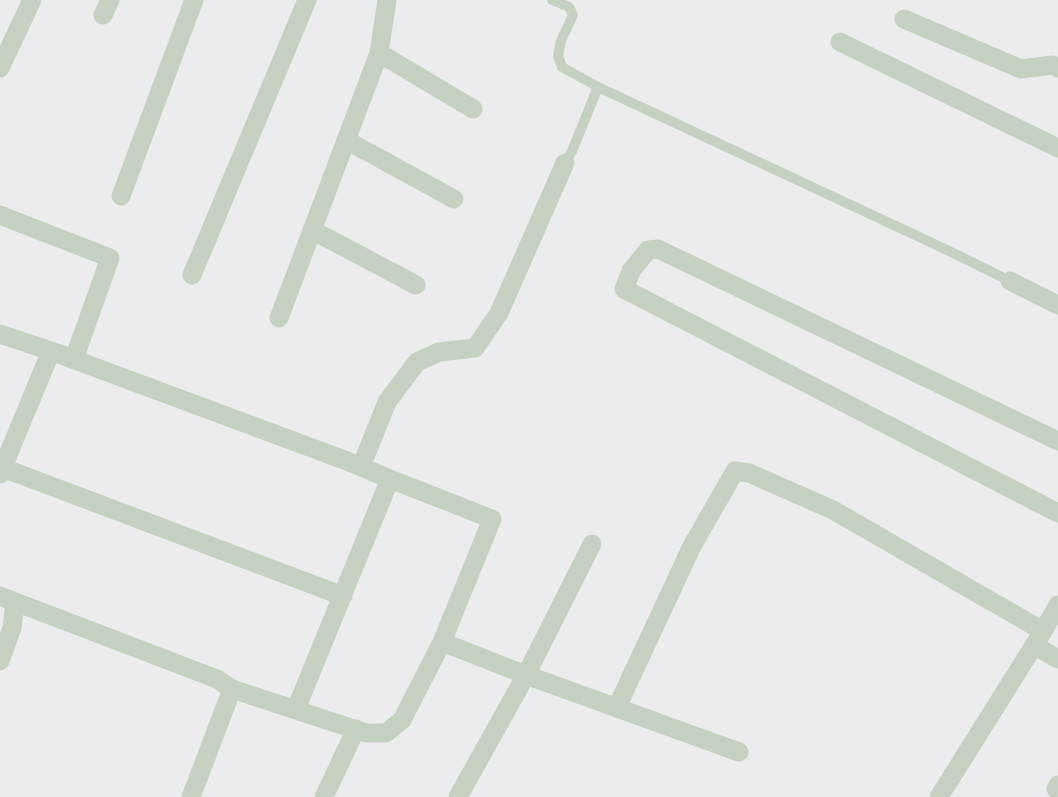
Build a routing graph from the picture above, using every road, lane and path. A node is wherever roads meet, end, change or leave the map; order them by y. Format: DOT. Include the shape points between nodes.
graph roads {
  1 [pos="32,0"];
  2 [pos="194,0"];
  3 [pos="307,0"];
  4 [pos="387,0"];
  5 [pos="552,0"];
  6 [pos="904,19"];
  7 [pos="840,42"];
  8 [pos="379,53"];
  9 [pos="1056,64"];
  10 [pos="0,68"];
  11 [pos="598,87"];
  12 [pos="473,108"];
  13 [pos="346,140"];
  14 [pos="1058,148"];
  15 [pos="565,164"];
  16 [pos="121,196"];
  17 [pos="454,199"];
  18 [pos="0,214"];
  19 [pos="312,230"];
  20 [pos="192,275"];
  21 [pos="1010,281"];
  22 [pos="416,286"];
  23 [pos="1058,305"];
  24 [pos="279,318"];
  25 [pos="0,334"];
  26 [pos="51,350"];
  27 [pos="74,359"];
  28 [pos="1058,441"];
  29 [pos="361,467"];
  30 [pos="1,471"];
  31 [pos="390,479"];
  32 [pos="1058,513"];
  33 [pos="592,544"];
  34 [pos="343,596"];
  35 [pos="8,599"];
  36 [pos="1058,605"];
  37 [pos="1039,638"];
  38 [pos="442,642"];
  39 [pos="1058,659"];
  40 [pos="0,661"];
  41 [pos="526,675"];
  42 [pos="232,689"];
  43 [pos="617,707"];
  44 [pos="296,709"];
  45 [pos="356,729"];
  46 [pos="738,752"];
  47 [pos="191,797"];
  48 [pos="324,797"];
  49 [pos="458,797"];
  50 [pos="939,797"];
  1 -- 10 [label="street"];
  2 -- 16 [label="street"];
  3 -- 20 [label="street"];
  4 -- 8 [label="street"];
  5 -- 11 [label="lane" via="569,7 573,16 561,40 558,56 562,67"];
  6 -- 9 [label="street" via="1021,70"];
  7 -- 14 [label="street"];
  8 -- 12 [label="street"];
  8 -- 13 [label="street"];
  11 -- 15 [label="lane"];
  11 -- 21 [label="lane"];
  13 -- 17 [label="street"];
  13 -- 19 [label="street"];
  15 -- 29 [label="street" via="499,313 474,348 438,352 418,362 387,402"];
  18 -- 27 [label="street" via="110,258"];
  19 -- 22 [label="street"];
  19 -- 24 [label="street"];
  21 -- 23 [label="street"];
  25 -- 26 [label="street"];
  26 -- 27 [label="street"];
  26 -- 30 [label="street"];
  27 -- 29 [label="street"];
  28 -- 32 [label="street" via="658,249 648,250 631,271 624,289"];
  29 -- 31 [label="street"];
  30 -- 34 [label="street"];
  31 -- 34 [label="street"];
  31 -- 38 [label="street" via="492,519"];
  33 -- 41 [label="street"];
  34 -- 44 [label="street"];
  35 -- 40 [label="street" via="12,628"];
  35 -- 42 [label="street" via="217,679"];
  36 -- 37 [label="street"];
  37 -- 39 [label="street"];
  37 -- 43 [label="street" via="833,510 749,473 735,471 692,546"];
  37 -- 50 [label="street"];
  38 -- 41 [label="street"];
  38 -- 45 [label="street" via="402,720 386,733 366,733"];
  41 -- 43 [label="street"];
  41 -- 49 [label="street"];
  42 -- 44 [label="street"];
  42 -- 47 [label="street"];
  43 -- 46 [label="street"];
  44 -- 45 [label="street"];
  45 -- 48 [label="street"];
}
